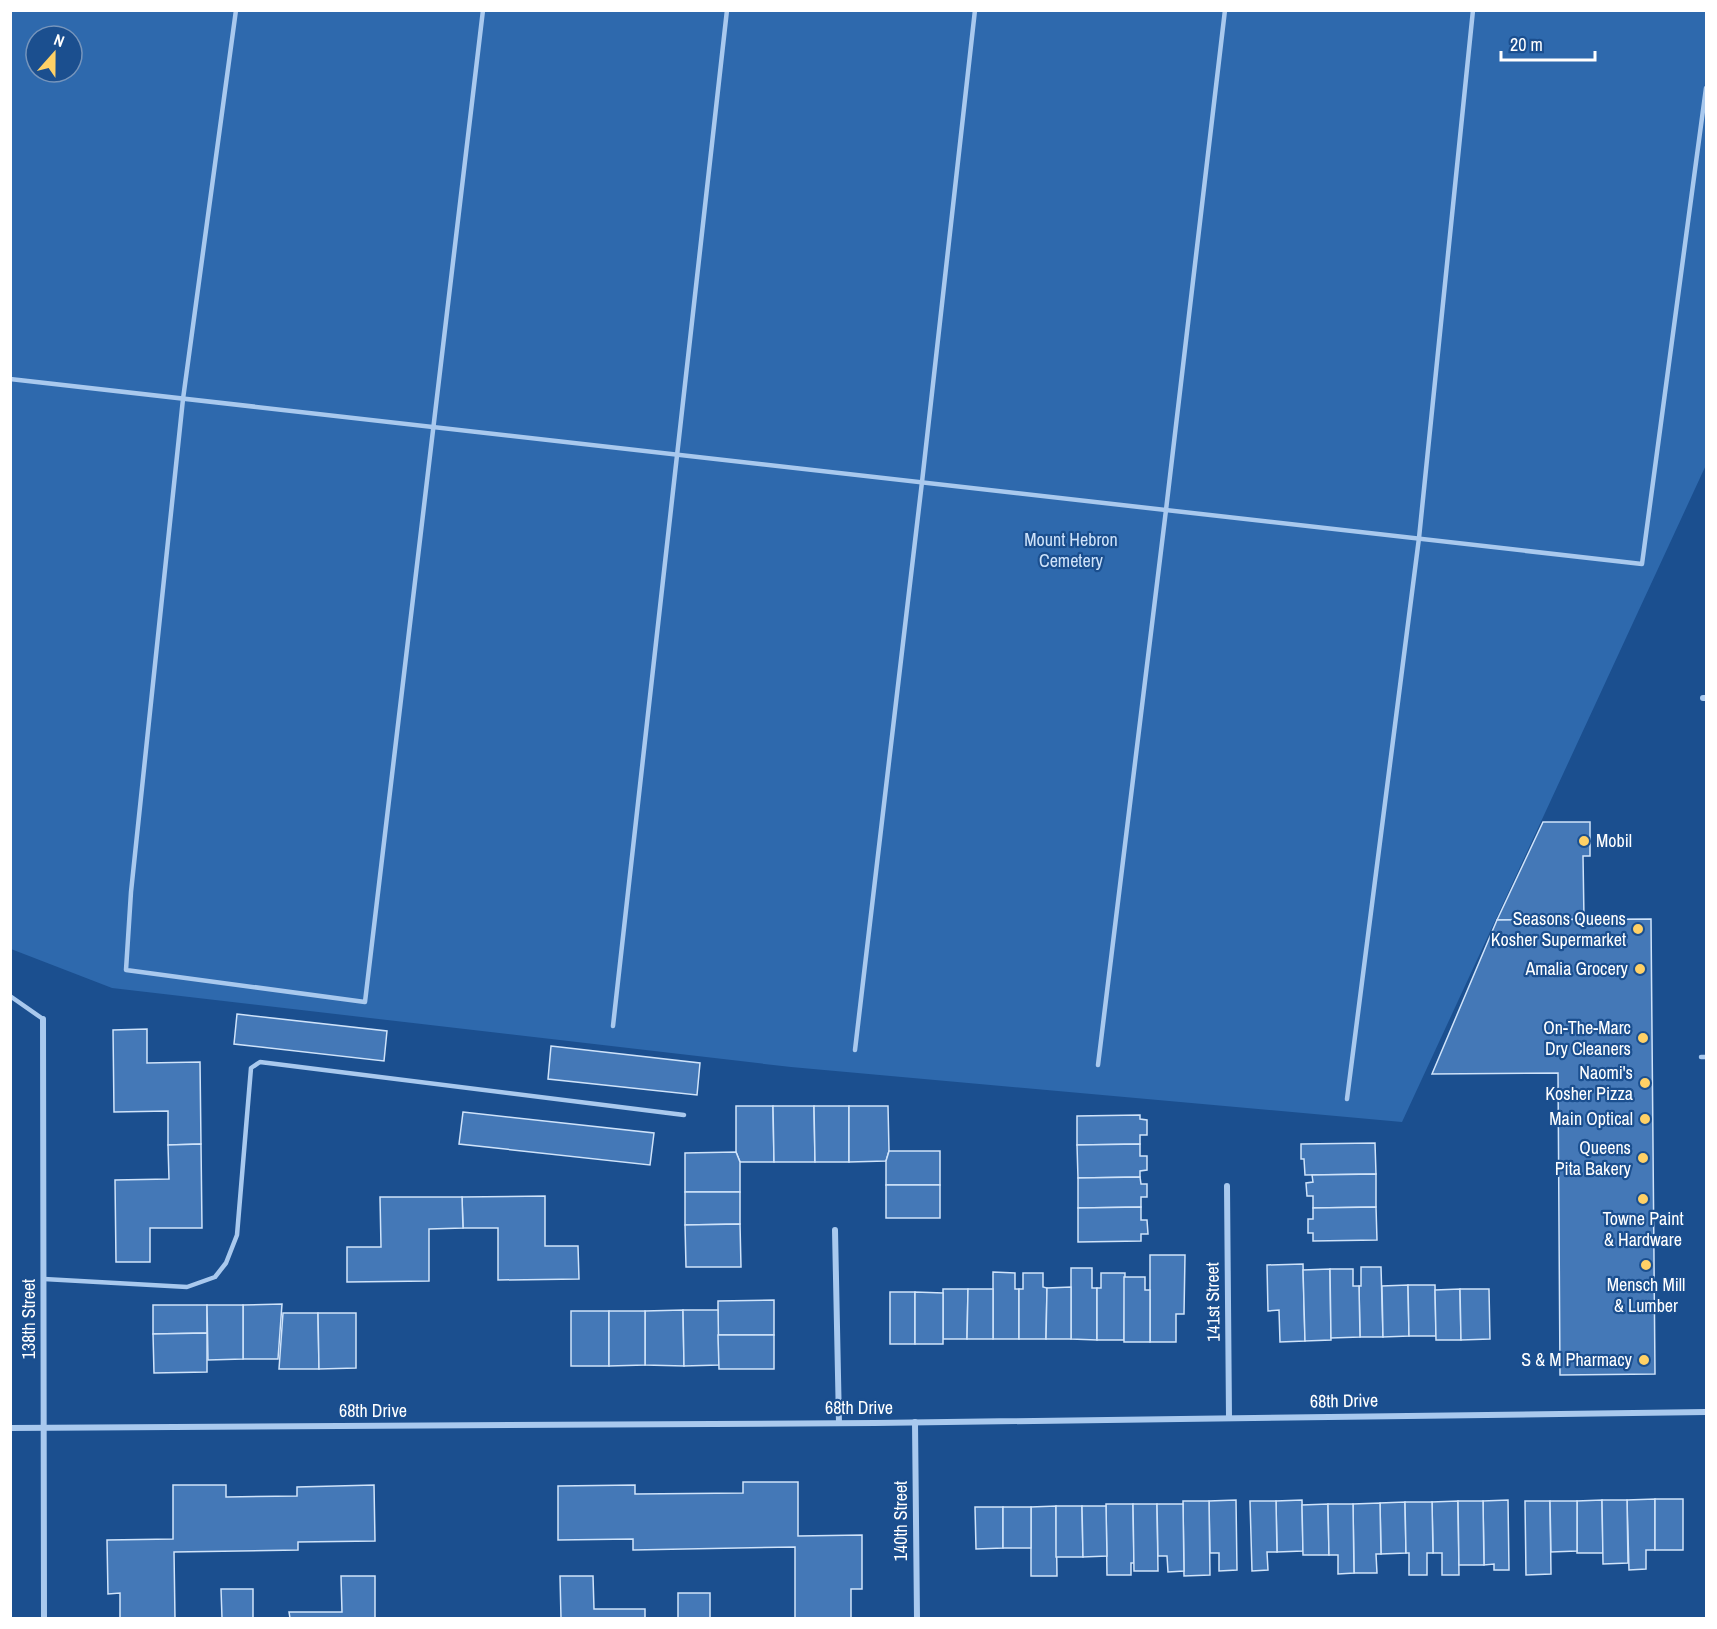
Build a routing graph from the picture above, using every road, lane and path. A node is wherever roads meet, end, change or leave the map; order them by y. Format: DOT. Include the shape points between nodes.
graph roads {
  1 [pos="236,10"];
  2 [pos="483,10"];
  3 [pos="727,10"];
  4 [pos="975,10"];
  5 [pos="1225,10"];
  6 [pos="1473,10"];
  7 [pos="1707,88"];
  8 [pos="10,379"];
  9 [pos="183,399"];
  10 [pos="433,427"];
  11 [pos="676,454"];
  12 [pos="922,482"];
  13 [pos="1166,510"];
  14 [pos="1419,538"];
  15 [pos="10,996"];
  16 [pos="44,1019"];
  17 [pos="613,1026"];
  18 [pos="855,1050"];
  19 [pos="1098,1065"];
  20 [pos="1347,1099"];
  21 [pos="684,1115"];
  22 [pos="1227,1186"];
  23 [pos="835,1230"];
  24 [pos="44,1279"];
  25 [pos="1707,1412"];
  26 [pos="1229,1417"];
  27 [pos="915,1422"];
  28 [pos="838,1423"];
  29 [pos="10,1428"];
  30 [pos="44,1428"];
  31 [pos="44,1618"];
  32 [pos="917,1618"];
  1 -- 9 [label="lane"];
  2 -- 10 [label="lane"];
  3 -- 11 [label="lane"];
  4 -- 12 [label="lane"];
  5 -- 13 [label="lane"];
  6 -- 14 [label="lane"];
  7 -- 14 [label="lane" via="1642,564"];
  8 -- 9 [label="lane"];
  9 -- 10 [label="lane"];
  9 -- 10 [label="lane" via="126,970 365,1002"];
  10 -- 11 [label="lane"];
  11 -- 12 [label="lane"];
  11 -- 17 [label="lane"];
  12 -- 13 [label="lane"];
  12 -- 18 [label="lane"];
  13 -- 14 [label="lane"];
  13 -- 19 [label="lane"];
  14 -- 20 [label="lane"];
  15 -- 16 [label="lane"];
  16 -- 24 [label="street, 138th Street"];
  21 -- 24 [label="lane" via="260,1062 251,1068 237,1235 226,1263 215,1277 187,1287"];
  22 -- 26 [label="street, 141st Street"];
  23 -- 28 [label="street"];
  24 -- 30 [label="street, 138th Street"];
  25 -- 26 [label="street, 68th Drive"];
  26 -- 27 [label="street, 68th Drive"];
  27 -- 28 [label="street, 68th Drive"];
  27 -- 32 [label="street, 140th Street"];
  28 -- 30 [label="street, 68th Drive"];
  29 -- 30 [label="street, 68th Drive"];
  30 -- 31 [label="street, 138th Street"];
}
